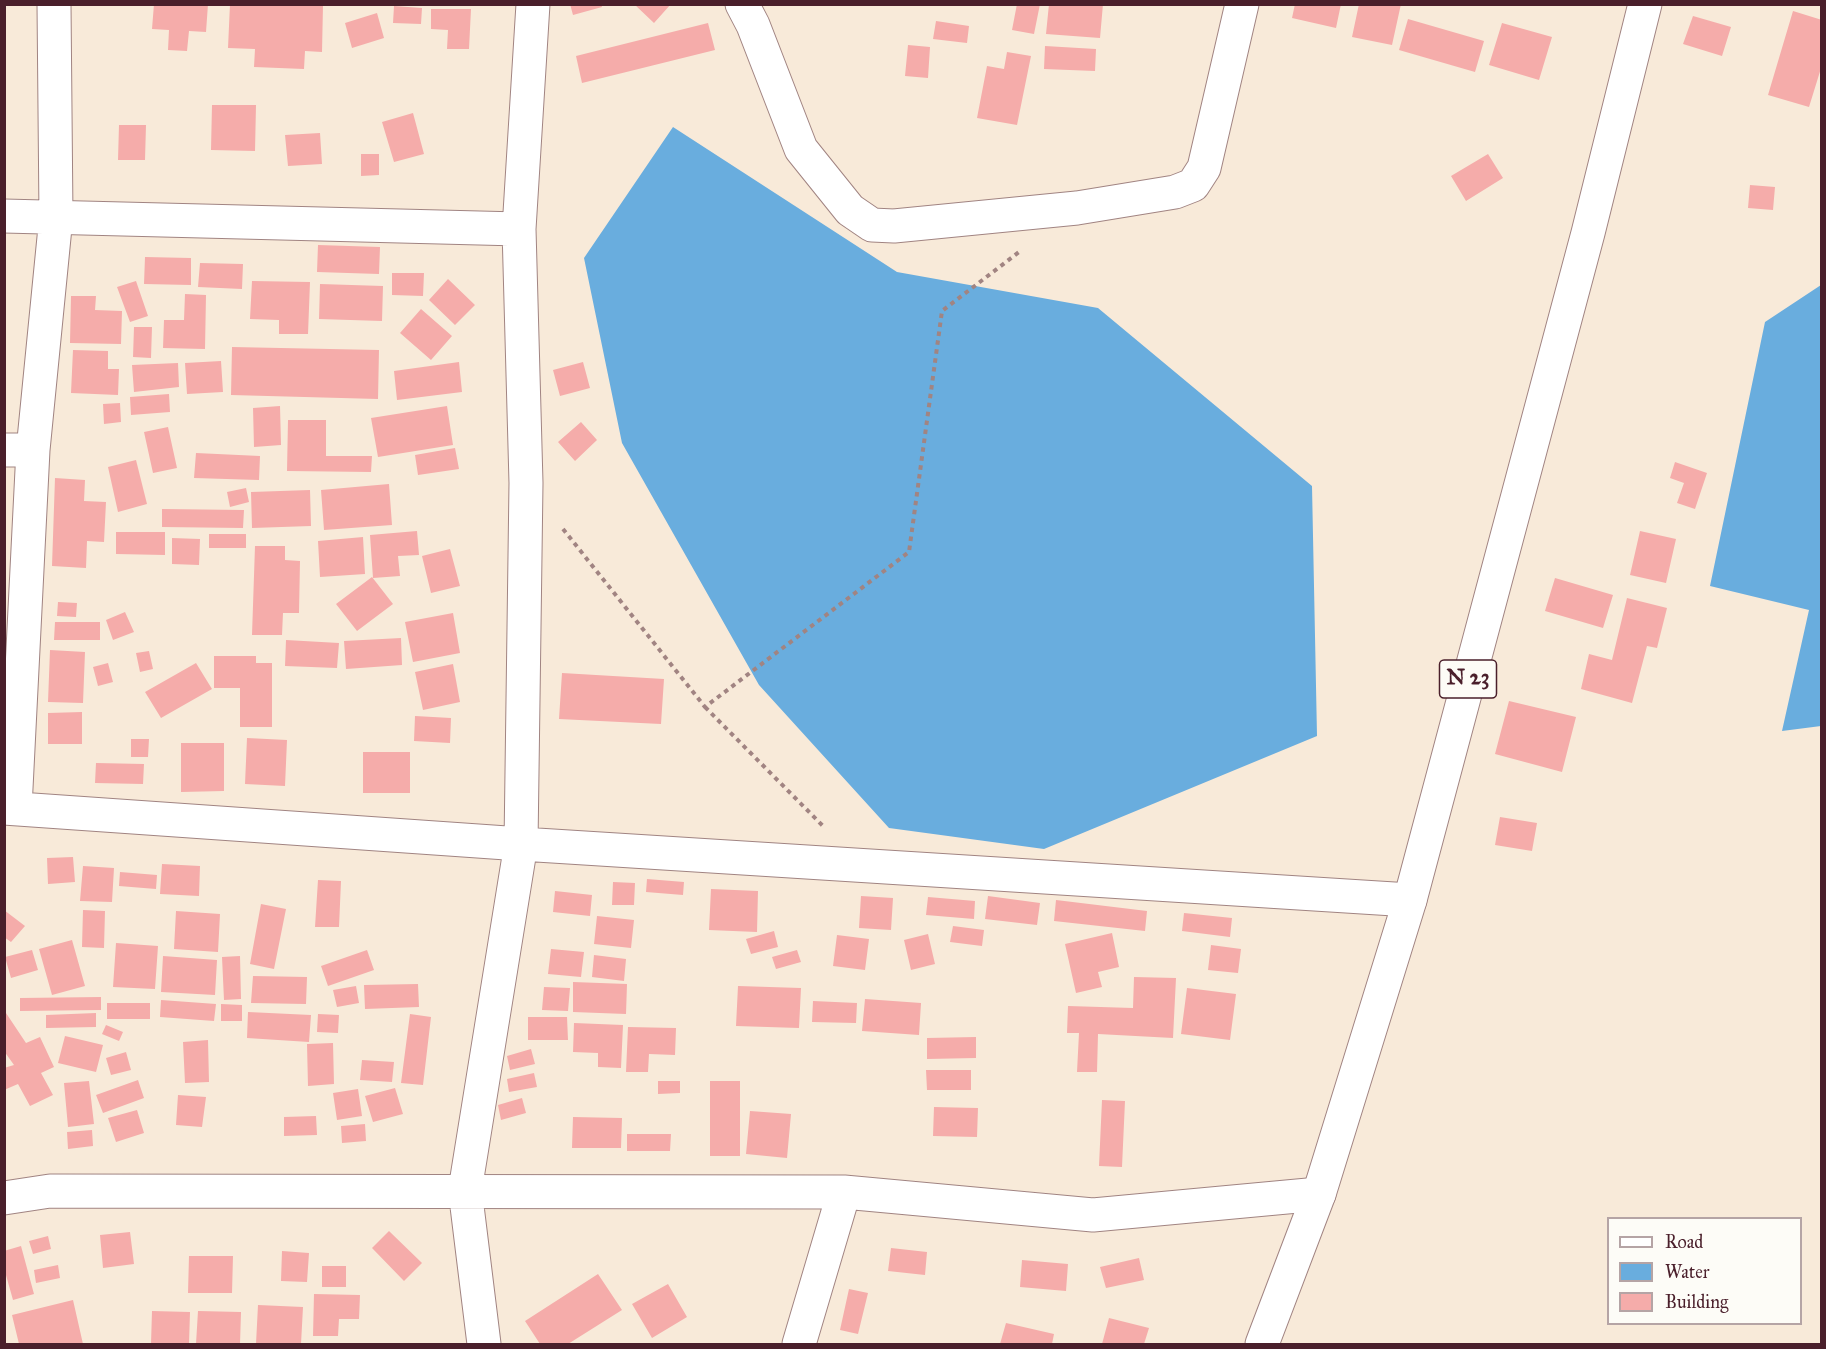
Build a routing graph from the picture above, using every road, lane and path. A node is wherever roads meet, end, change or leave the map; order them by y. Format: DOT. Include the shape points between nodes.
graph roads {
  1 [pos="54,4"];
  2 [pos="533,4"];
  3 [pos="742,4"];
  4 [pos="1242,4"];
  5 [pos="1645,4"];
  6 [pos="4,216"];
  7 [pos="56,217"];
  8 [pos="519,229"];
  9 [pos="1023,249"];
  10 [pos="19,450"];
  11 [pos="526,483"];
  12 [pos="705,707"];
  13 [pos="10,808"];
  14 [pos="521,844"];
  15 [pos="863,866"];
  16 [pos="1410,900"];
  17 [pos="465,1190"];
  18 [pos="844,1192"];
  19 [pos="1318,1194"];
  20 [pos="4,1198"];
  21 [pos="484,1344"];
  22 [pos="799,1344"];
  23 [pos="1262,1344"];
  1 -- 7 [label="street"];
  2 -- 8 [label="street"];
  3 -- 4 [label="street" via="801,148 850,210 872,225 894,226 1077,208 1175,192 1193,185 1204,168"];
  5 -- 16 [label="street, N 23"];
  6 -- 7 [label="street"];
  7 -- 8 [label="street"];
  7 -- 10 [label="street"];
  8 -- 11 [label="street"];
  9 -- 12 [label="path" via="942,311 909,552"];
  10 -- 13 [label="street"];
  11 -- 12 [label="path"];
  11 -- 14 [label="street"];
  12 -- 15 [label="path"];
  13 -- 14 [label="street"];
  14 -- 15 [label="street"];
  14 -- 17 [label="street"];
  15 -- 16 [label="street"];
  16 -- 19 [label="street, N 23"];
  17 -- 18 [label="street"];
  17 -- 20 [label="street" via="50,1191"];
  17 -- 21 [label="street"];
  18 -- 19 [label="street" via="1093,1215"];
  18 -- 22 [label="street"];
  19 -- 23 [label="street, N 23"];
}
